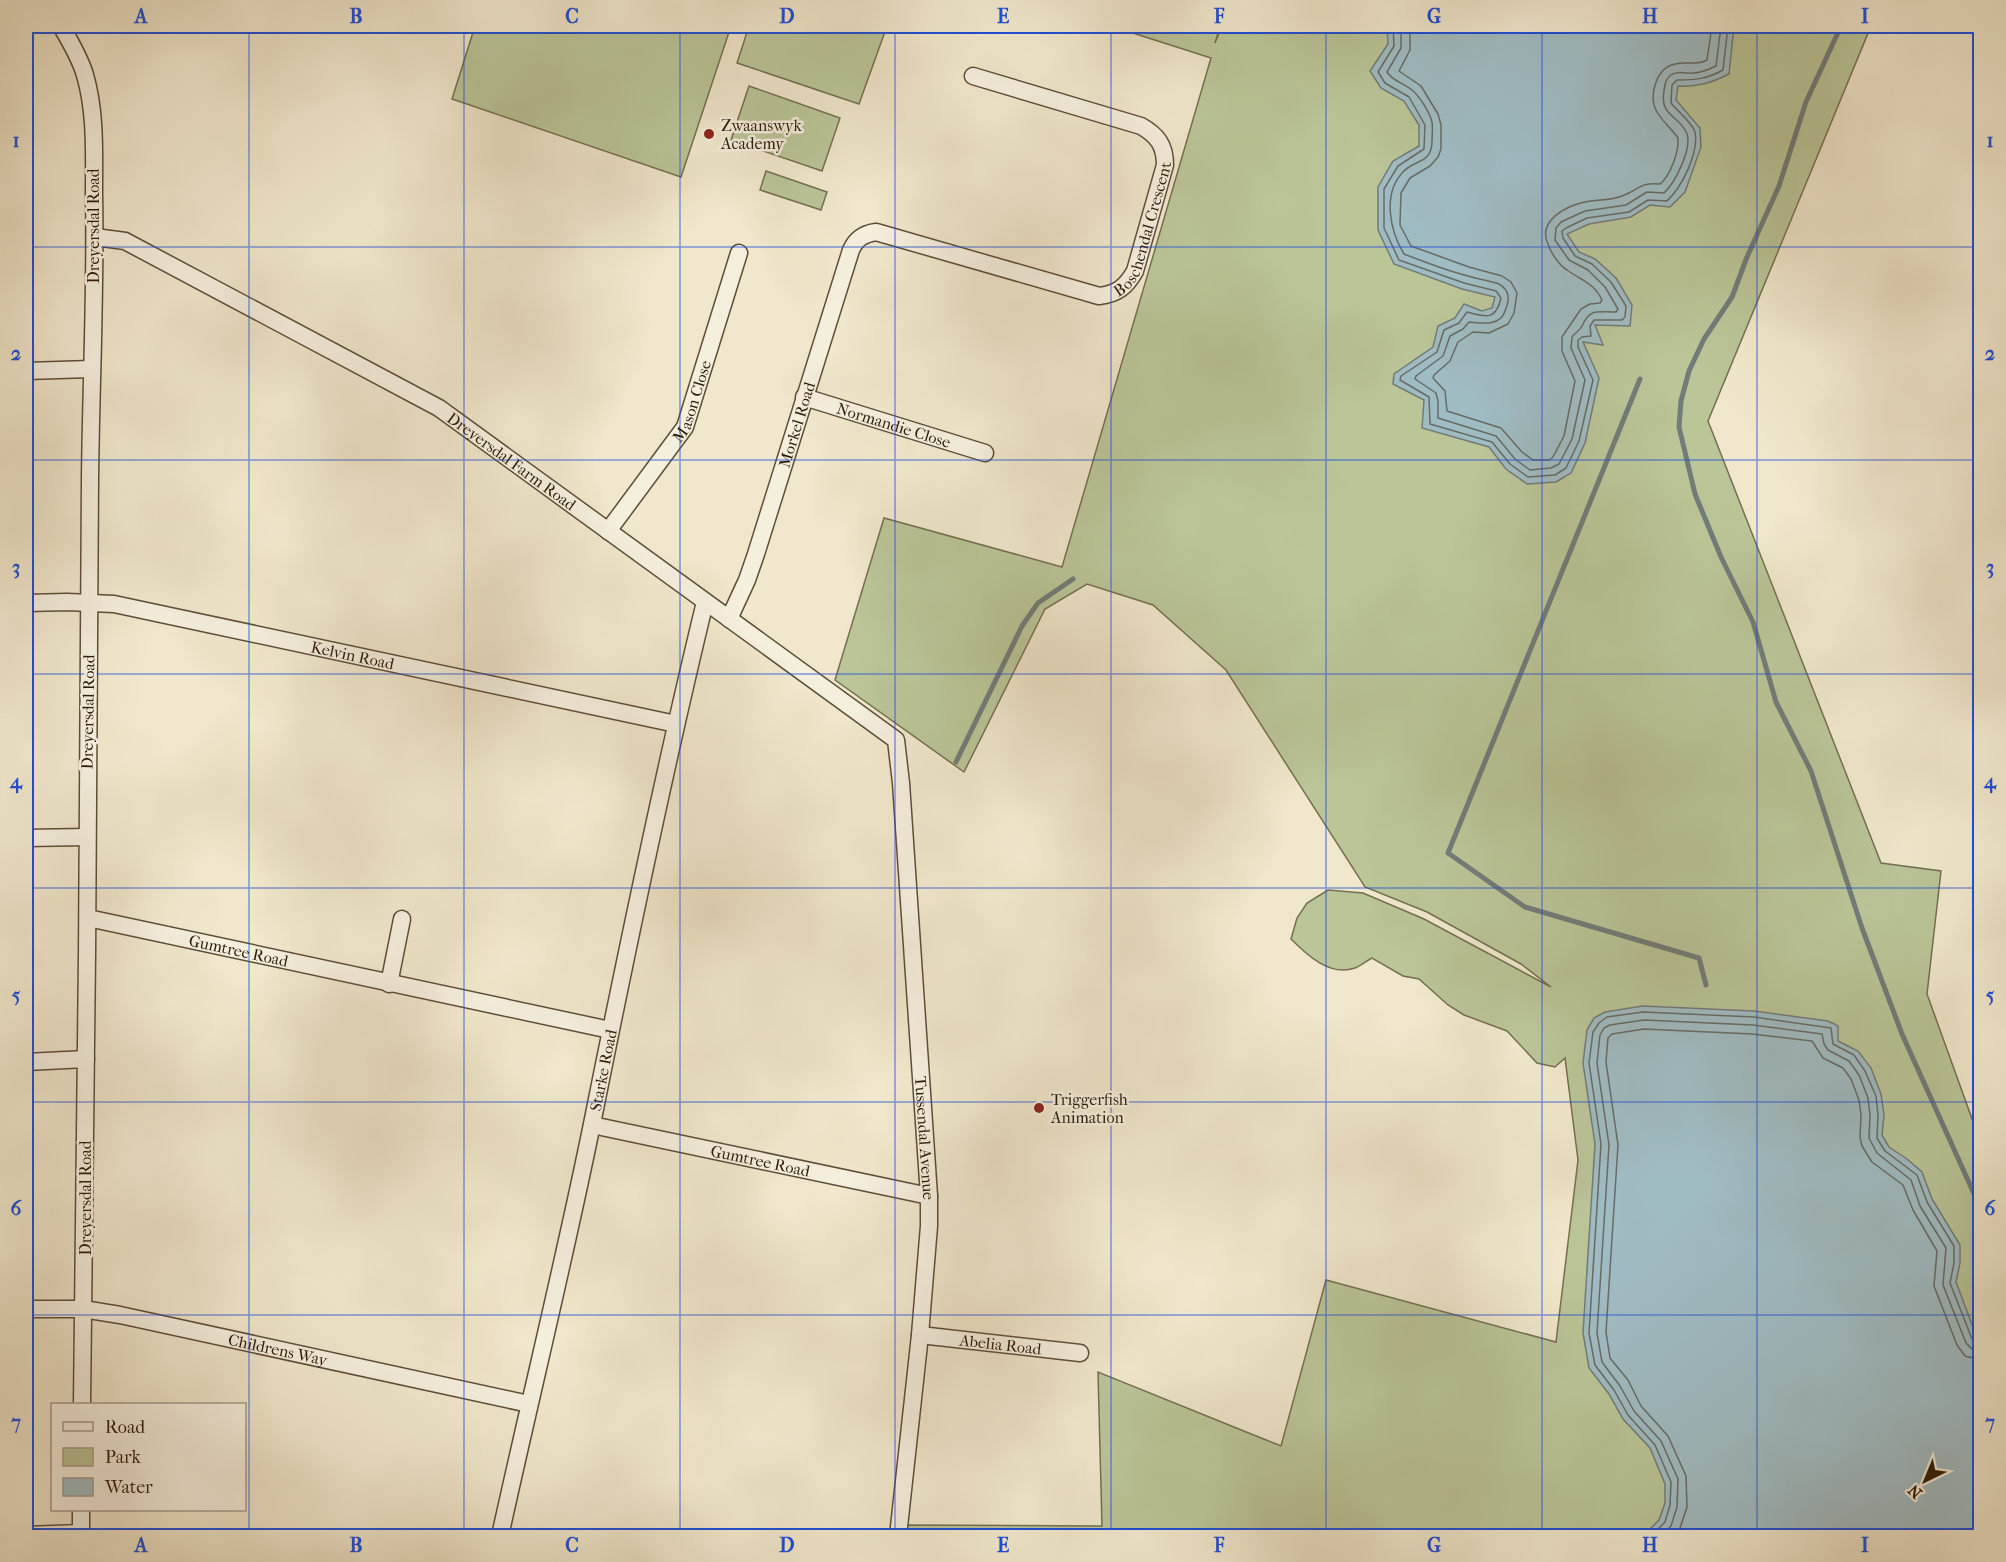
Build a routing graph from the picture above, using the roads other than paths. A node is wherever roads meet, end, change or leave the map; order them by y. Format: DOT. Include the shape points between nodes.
graph roads {
  1 [pos="61,26"];
  2 [pos="973,76"];
  3 [pos="867,233"];
  4 [pos="95,237"];
  5 [pos="739,253"];
  6 [pos="91,369"];
  7 [pos="26,371"];
  8 [pos="804,397"];
  9 [pos="985,453"];
  10 [pos="608,531"];
  11 [pos="26,603"];
  12 [pos="90,603"];
  13 [pos="705,603"];
  14 [pos="729,620"];
  15 [pos="676,724"];
  16 [pos="896,740"];
  17 [pos="87,837"];
  18 [pos="26,838"];
  19 [pos="88,918"];
  20 [pos="402,919"];
  21 [pos="389,984"];
  22 [pos="610,1030"];
  23 [pos="86,1059"];
  24 [pos="26,1062"];
  25 [pos="592,1125"];
  26 [pos="929,1196"];
  27 [pos="26,1309"];
  28 [pos="83,1309"];
  29 [pos="920,1335"];
  30 [pos="1080,1353"];
  31 [pos="82,1403"];
  32 [pos="529,1404"];
  33 [pos="81,1511"];
  34 [pos="26,1535"];
  35 [pos="81,1535"];
  36 [pos="500,1536"];
  37 [pos="898,1536"];
  1 -- 4 [label="street, Dreyersdal Road" via="85,75 90,100"];
  2 -- 3 [label="street, Boschendal Crescent" via="1141,126 1158,139 1165,165 1129,283 1111,295 1099,296 876,232"];
  3 -- 8 [label="street, Morkel Road" via="850,250"];
  4 -- 6 [label="street, Dreyersdal Road"];
  4 -- 10 [label="street, Dreyersdal Farm Road" via="125,241 439,408"];
  5 -- 10 [label="street, Mason Close" via="685,426"];
  6 -- 7 [label="street"];
  6 -- 12 [label="street, Dreyersdal Road"];
  8 -- 9 [label="street, Normandie Close"];
  8 -- 14 [label="street, Morkel Road" via="756,554"];
  10 -- 13 [label="street, Dreyersdal Farm Road"];
  11 -- 12 [label="street, Kelvin Road"];
  12 -- 15 [label="street, Kelvin Road" via="114,604"];
  12 -- 17 [label="street, Dreyersdal Road"];
  13 -- 14 [label="street, Dreyersdal Farm Road"];
  13 -- 15 [label="street, Starke Road"];
  14 -- 16 [label="street, Dreyersdal Farm Road"];
  15 -- 22 [label="street, Starke Road"];
  16 -- 26 [label="street, Tussendal Avenue"];
  17 -- 18 [label="street"];
  17 -- 19 [label="street, Dreyersdal Road"];
  19 -- 21 [label="street, Gumtree Road"];
  19 -- 23 [label="street, Dreyersdal Road"];
  20 -- 21 [label="street"];
  21 -- 22 [label="street, Gumtree Road"];
  22 -- 25 [label="street, Starke Road"];
  23 -- 24 [label="street"];
  23 -- 28 [label="street, Dreyersdal Road"];
  25 -- 26 [label="street, Gumtree Road"];
  25 -- 32 [label="street, Starke Road"];
  26 -- 29 [label="street, Tussendal Avenue"];
  27 -- 28 [label="street, Childrens Way"];
  28 -- 31 [label="street, Dreyersdal Road"];
  28 -- 32 [label="street, Childrens Way"];
  29 -- 30 [label="street, Abelia Road"];
  29 -- 37 [label="street, Tussendal Avenue"];
  32 -- 36 [label="street, Starke Road"];
  33 -- 35 [label="street"];
  34 -- 35 [label="street"];
}
